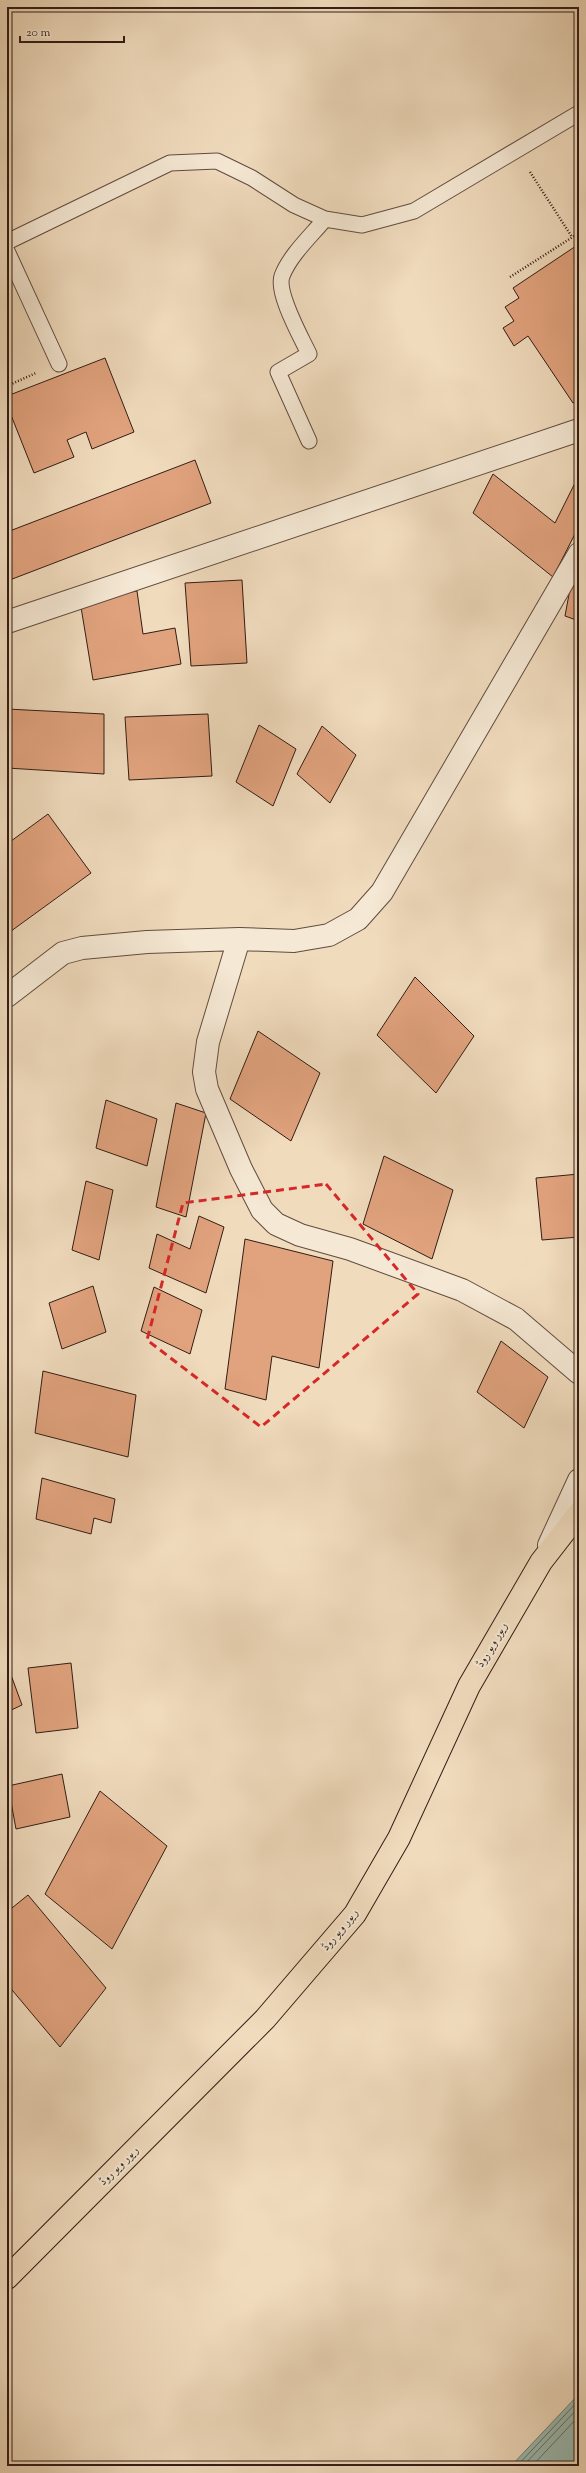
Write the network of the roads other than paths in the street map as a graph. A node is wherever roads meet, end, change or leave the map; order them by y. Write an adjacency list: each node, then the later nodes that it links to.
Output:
1 (579, 113): 2 (lane)
2 (325, 219): 3 (lane); 7 (lane)
3 (7, 242)
4 (7, 251): 5 (lane)
5 (59, 364)
6 (579, 430): 9 (street)
7 (309, 441)
8 (579, 554): 10 (street)
9 (7, 622)
10 (239, 939): 11 (street); 12 (street)
11 (7, 996)
12 (579, 1372)
13 (579, 1480): 15 (street)
14 (579, 1513): 15 (highway, ریور ویو روڈ)
15 (541, 1562): 16 (highway, ریور ویو روڈ)
16 (7, 2278)

